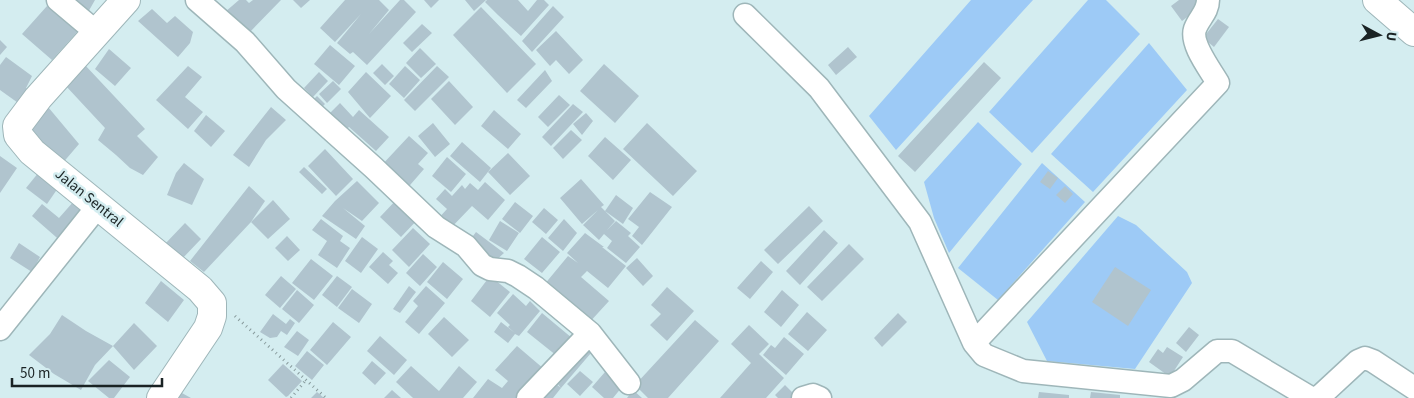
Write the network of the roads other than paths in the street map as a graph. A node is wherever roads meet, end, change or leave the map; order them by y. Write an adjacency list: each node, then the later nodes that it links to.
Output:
1 (58, 0): 8 (street)
2 (126, 0): 8 (street, Jalan Sentral)
3 (197, 0): 12 (street)
4 (1208, 0): 13 (street)
5 (1377, 0): 7 (street)
6 (745, 15): 13 (street)
7 (1410, 20)
8 (96, 32): 9 (street, Jalan Sentral)
9 (8, 126): 10 (street, Jalan Sentral)
10 (98, 206): 11 (street); 16 (street, Jalan Sentral)
11 (0, 329)
12 (590, 333): 14 (street); 17 (street)
13 (974, 343): 20 (street)
14 (629, 383)
15 (1414, 388): 20 (street)
16 (161, 398)
17 (528, 398)
18 (803, 398): 19 (street)
19 (820, 398)
20 (1316, 398)

